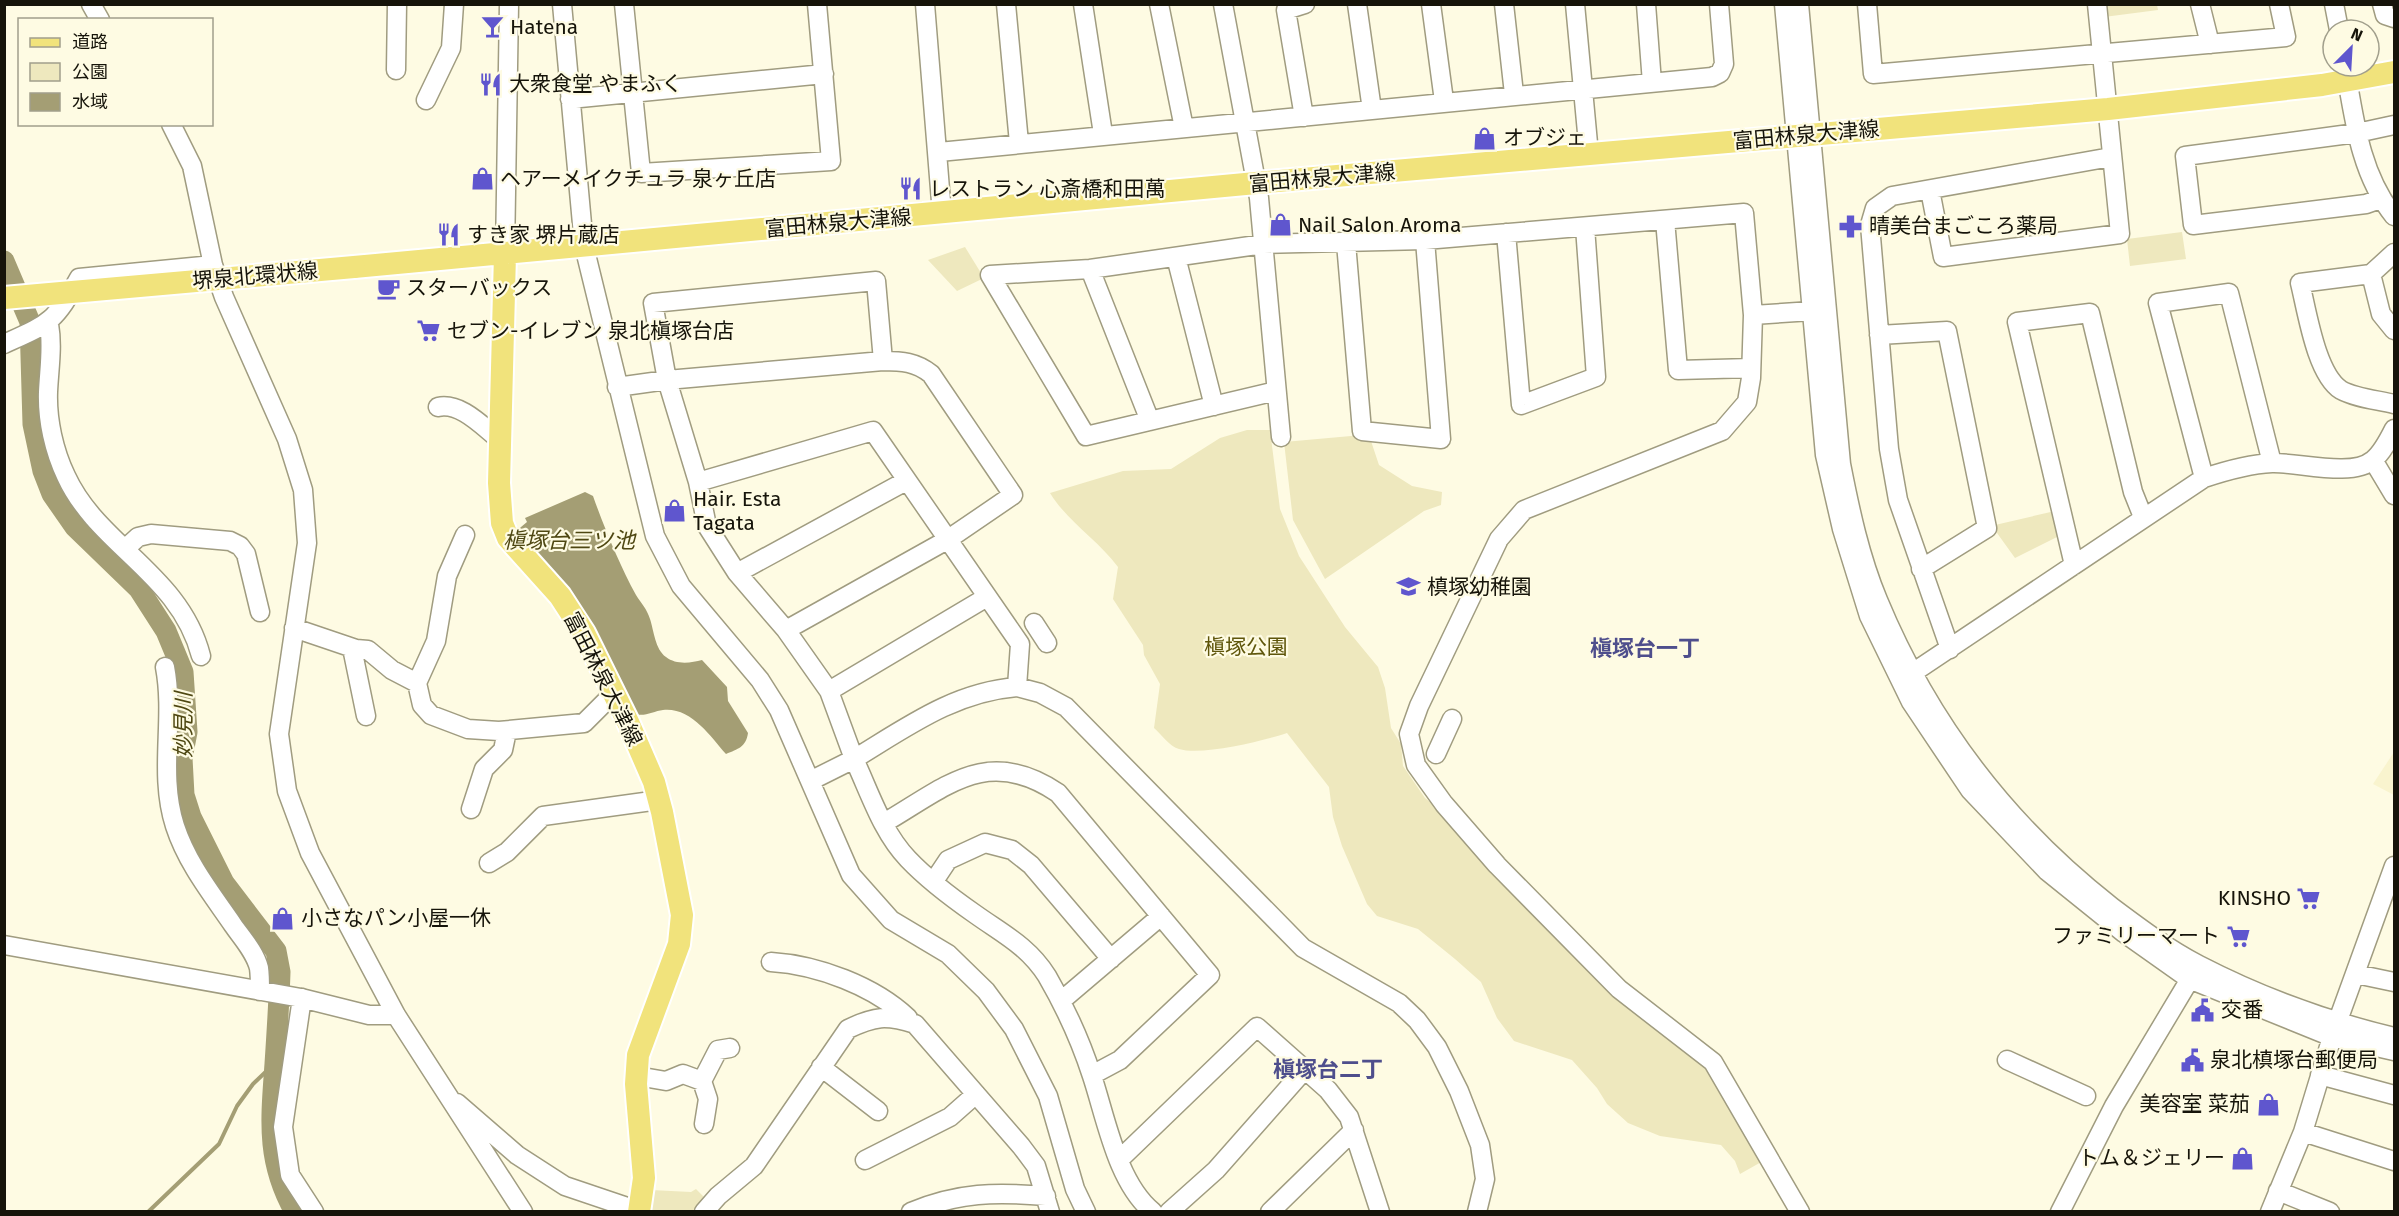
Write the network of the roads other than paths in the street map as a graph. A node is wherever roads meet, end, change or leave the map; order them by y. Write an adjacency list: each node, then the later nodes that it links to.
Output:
1 (90, 4): 27 (street)
2 (398, 4): 31 (street)
3 (454, 4): 40 (street)
4 (509, 4): 69 (street)
5 (562, 4): 39 (street)
6 (624, 4): 37 (street)
7 (817, 4): 32 (street)
8 (925, 4): 53 (street)
9 (1006, 4): 52 (street)
10 (1083, 4): 50 (street)
11 (1159, 4): 48 (street)
12 (1223, 4): 45 (street)
13 (1305, 4): 44 (street)
14 (1357, 4): 43 (street)
15 (1431, 4): 41 (street)
16 (1504, 4): 38 (street)
17 (1575, 4): 36 (street)
18 (1646, 4): 35 (street)
19 (1719, 4): 35 (street)
20 (1785, 4): 51 (street)
21 (1799, 4): 51 (street)
22 (1867, 4): 30 (street)
23 (2097, 4): 30 (street)
24 (2200, 4): 29 (street)
25 (2280, 4): 29 (street)
26 (2382, 4): 28 (street)
27 (99, 18)
28 (2394, 18)
29 (2210, 44): 30 (street)
30 (2102, 54): 42 (street)
31 (396, 70)
32 (824, 74): 37 (street); 37 (street)
33 (2321, 77): 42 (main road, 富田林泉大津線)
34 (2348, 78): 49 (street)
35 (1652, 83): 36 (street)
36 (1582, 89): 38 (street); 54 (street)
37 (631, 93): 39 (street)
38 (1514, 94): 41 (street)
39 (570, 99): 67 (street)
40 (426, 100)
41 (1444, 101): 43 (street)
42 (2108, 109): 51 (main road, 富田林泉大津線); 55 (street)
43 (1372, 110): 44 (street)
44 (1304, 117): 45 (street)
45 (1247, 123): 48 (street); 56 (street)
46 (2394, 125): 49 (street)
47 (172, 126): 71 (street)
48 (1184, 128): 50 (street)
49 (2357, 133): 58 (street); 58 (street)
50 (1103, 134): 52 (street)
51 (1804, 135): 54 (main road, 富田林泉大津線); 75 (street); 116 (street)
52 (1019, 143): 53 (street)
53 (939, 152): 59 (street)
54 (1590, 154): 56 (main road, 富田林泉大津線)
55 (2111, 157): 57 (street); 57 (street)
56 (1257, 183): 59 (main road, 富田林泉大津線); 66 (street)
57 (1930, 190): 79 (street)
58 (2380, 199): 60 (street)
59 (942, 214): 67 (main road, 富田林泉大津線)
60 (2394, 216)
61 (1665, 220): 62 (street); 76 (street); 82 (street)
62 (1585, 227): 63 (street); 63 (street)
63 (1506, 233): 64 (street)
64 (1425, 240): 65 (street); 65 (street)
65 (1346, 243): 66 (street)
66 (1264, 244): 70 (street); 85 (street)
67 (584, 246): 69 (main road, 富田林泉大津線); 84 (street)
68 (2394, 253): 73 (street)
69 (505, 254): 74 (main road, 堺泉北環状線, bridge); 92 (main road, 富田林泉大津線)
70 (1176, 257): 72 (street); 87 (street)
71 (213, 265): 77 (street); 109 (street)
72 (1090, 268): 89 (street); 89 (street)
73 (2372, 274): 78 (street); 86 (street)
74 (4, 298)
75 (1812, 311): 76 (street); 116 (street)
76 (1753, 315): 82 (street)
77 (49, 324): 80 (street); 102 (street)
78 (2394, 330)
79 (1879, 335): 104 (street); 104 (street)
80 (4, 344)
81 (883, 361): 83 (street); 83 (street); 101 (street)
82 (1751, 368): 181 (street)
83 (667, 380): 84 (street); 97 (street)
84 (617, 387): 126 (street)
85 (1276, 391): 87 (street); 91 (street)
86 (2394, 404)
87 (1214, 406): 89 (street)
88 (438, 407): 92 (street)
89 (1150, 422)
90 (2394, 429): 93 (street)
91 (1281, 437)
92 (501, 440): 120 (main road, 富田林泉大津線)
93 (2373, 460): 94 (street); 98 (street)
94 (2272, 463): 95 (street); 95 (street)
95 (2204, 478): 99 (street)
96 (906, 481): 97 (street); 101 (street); 105 (street)
97 (698, 482): 105 (street)
98 (2394, 495)
99 (2143, 517): 103 (street); 103 (street)
100 (465, 535): 117 (street)
101 (947, 540): 106 (street); 110 (street)
102 (126, 548): 107 (street); 114 (street)
103 (2074, 565): 113 (street)
104 (1921, 569): 113 (street)
105 (737, 573): 110 (street)
106 (987, 597): 118 (street); 119 (street)
107 (260, 612)
108 (1034, 623): 111 (street)
109 (294, 628): 112 (street); 144 (street)
110 (786, 630): 119 (street)
111 (1047, 643)
112 (352, 648): 117 (street); 121 (street)
113 (1950, 649): 116 (street)
114 (201, 656)
115 (165, 667): 141 (street)
116 (1907, 678): 138 (street)
117 (417, 683): 123 (street)
118 (1017, 687): 125 (street); 180 (street)
119 (830, 691): 125 (street)
120 (614, 693): 123 (street); 127 (main road, 富田林泉大津線)
121 (366, 716)
122 (1452, 719): 124 (street)
123 (507, 731): 128 (street)
124 (1436, 754)
125 (854, 759): 126 (street); 129 (street)
126 (810, 781): 176 (street)
127 (659, 800): 130 (street); 155 (main road, 富田林泉大津線)
128 (471, 810)
129 (884, 823): 132 (street); 134 (street)
130 (489, 863)
131 (2394, 866): 133 (street)
132 (934, 881): 136 (street); 143 (street)
133 (2389, 896): 139 (street)
134 (1161, 916): 136 (street); 153 (street)
135 (4, 945): 141 (street)
136 (1111, 959): 143 (street)
137 (771, 962): 145 (street)
138 (2194, 972): 146 (street); 182 (street)
139 (2356, 974): 140 (street); 146 (street)
140 (2394, 982)
141 (261, 991): 142 (street)
142 (301, 998): 144 (street); 172 (street)
143 (1061, 1001): 153 (street)
144 (396, 1015): 160 (street)
145 (915, 1024): 151 (street); 157 (street)
146 (2334, 1030): 147 (street); 149 (street); 154 (street)
147 (2394, 1037)
148 (730, 1048): 156 (street)
149 (2394, 1051)
150 (2007, 1060): 159 (street)
151 (821, 1067): 161 (street); 174 (street)
152 (1306, 1068): 163 (street); 165 (street); 178 (street)
153 (1092, 1075): 165 (street)
154 (2320, 1075): 158 (street); 164 (street)
155 (637, 1076): 156 (street); 171 (main road, 富田林泉大津線)
156 (702, 1081): 162 (street)
157 (976, 1094): 166 (street); 169 (street)
158 (2394, 1095)
159 (2086, 1096)
160 (448, 1098): 171 (street); 173 (street)
161 (878, 1111)
162 (704, 1124)
163 (1354, 1130): 170 (street); 179 (street)
164 (2303, 1132): 167 (street); 168 (street)
165 (1120, 1159): 177 (street)
166 (865, 1160)
167 (2394, 1161)
168 (2278, 1191): 183 (street); 184 (street)
169 (1048, 1204): 175 (street)
170 (1378, 1210)
171 (639, 1211)
172 (314, 1212)
173 (523, 1212)
174 (704, 1212)
175 (911, 1212)
176 (1086, 1212)
177 (1153, 1212)
178 (1169, 1212)
179 (1270, 1212)
180 (1477, 1212)
181 (1800, 1212)
182 (2060, 1212)
183 (2270, 1212)
184 (2330, 1212)

